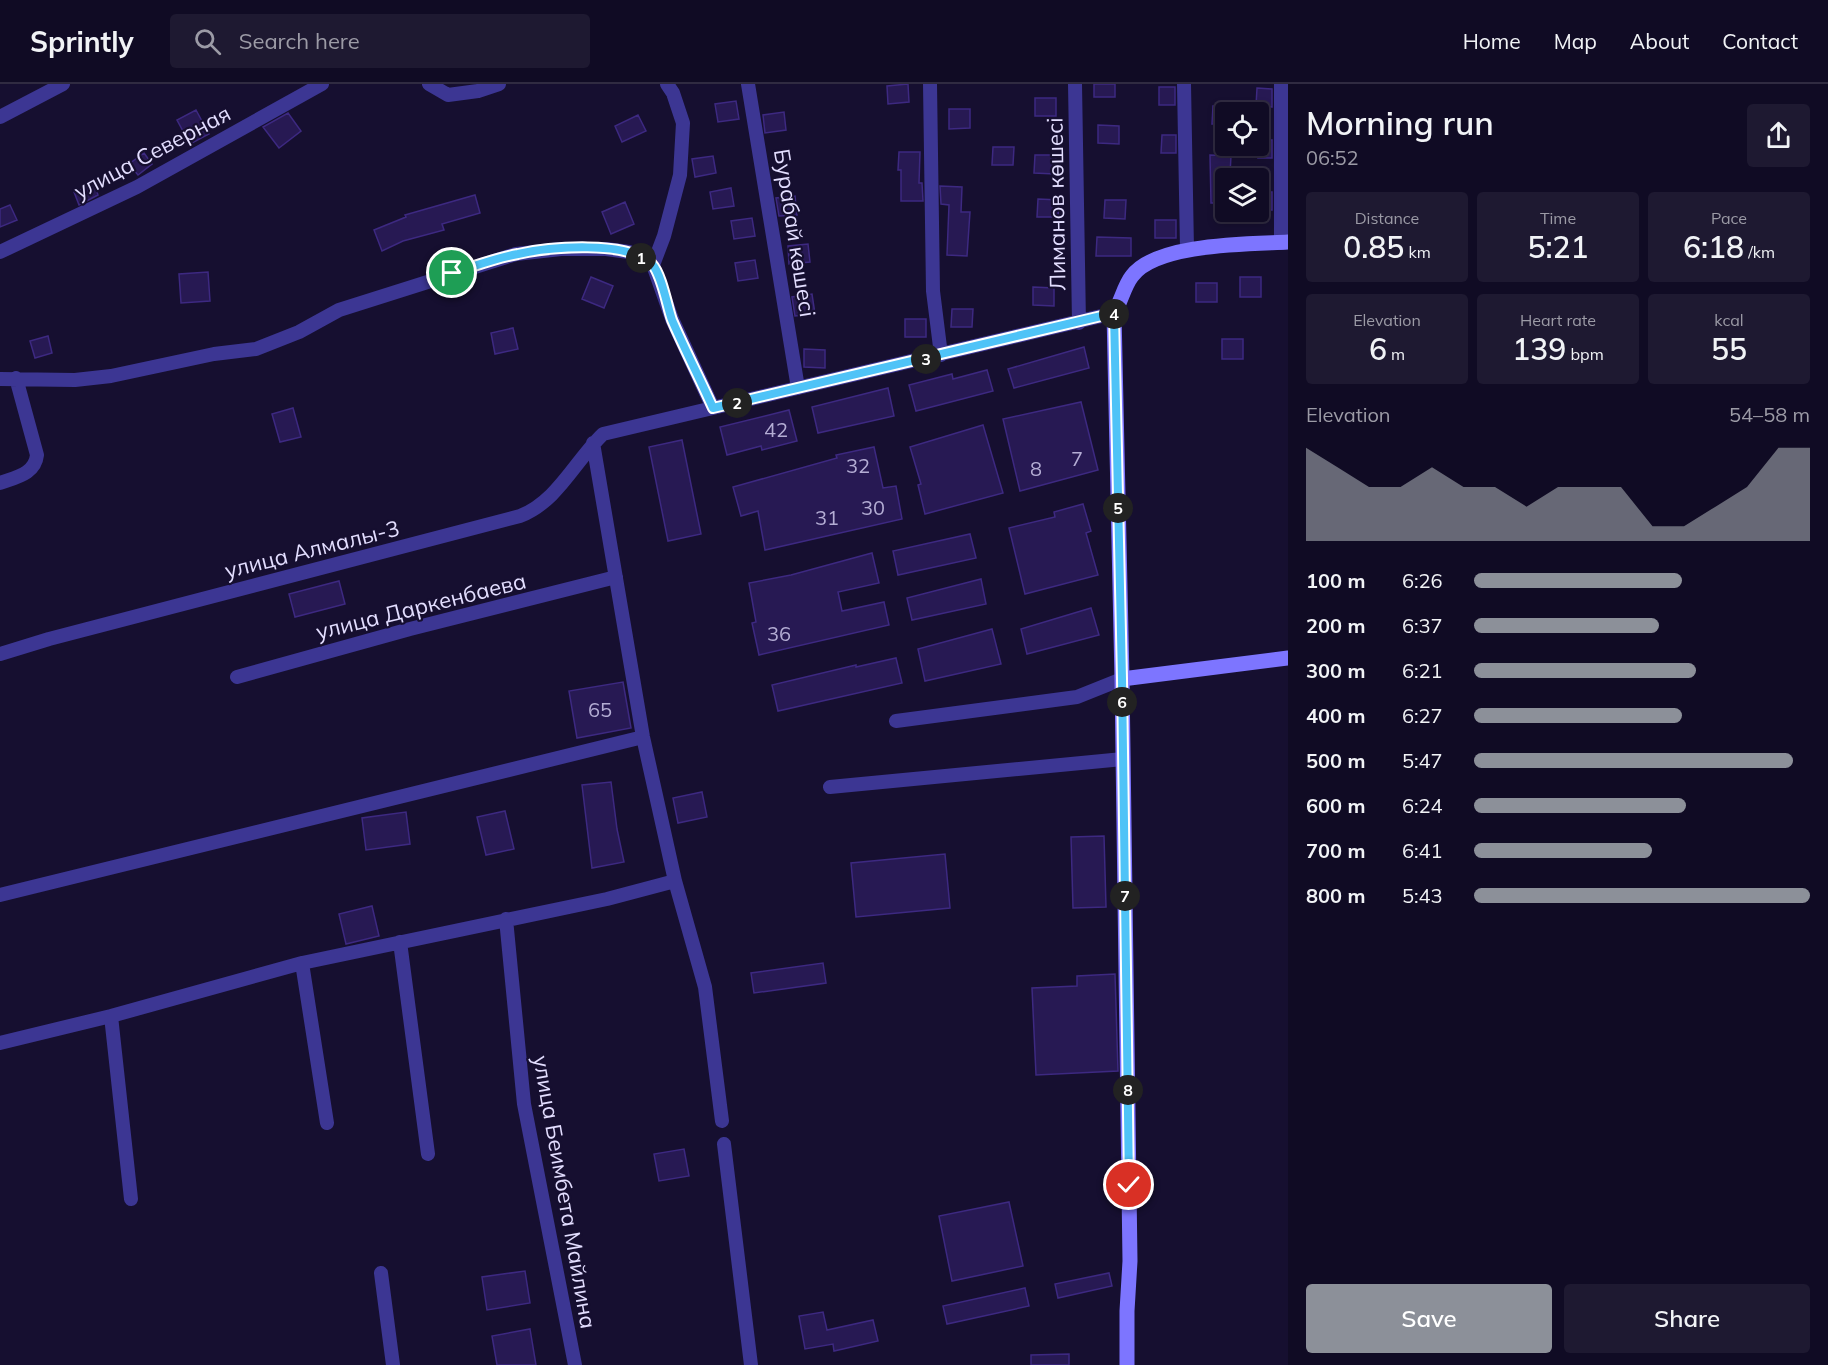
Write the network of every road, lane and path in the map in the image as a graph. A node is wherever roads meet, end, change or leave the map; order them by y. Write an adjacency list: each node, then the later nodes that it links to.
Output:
1 (63, 84): 11 (street)
2 (322, 84): 14 (street, улица Северная)
3 (429, 84): 4 (street)
4 (500, 84)
5 (667, 84): 15 (street)
6 (748, 84): 21 (street, Бурабай көшесі)
7 (930, 84): 18 (street)
8 (1075, 84): 17 (street, Лиманов көшесі)
9 (1184, 84): 13 (street)
10 (1281, 84): 12 (street)
11 (0, 117)
12 (1285, 242): 13 (street)
13 (1187, 249): 16 (street)
14 (0, 252)
15 (653, 265): 19 (street); 22 (street)
16 (1114, 313): 17 (street); 29 (street)
17 (1079, 323): 18 (street)
18 (941, 355): 21 (street)
19 (16, 378): 20 (street); 24 (street)
20 (0, 379)
21 (798, 388): 22 (street)
22 (713, 408): 23 (street)
23 (598, 439): 25 (street); 26 (street, улица Алмалы-3)
24 (0, 483)
25 (616, 577): 28 (street, улица Даркенбаева); 31 (street)
26 (0, 654)
27 (1288, 658): 29 (street)
28 (237, 677)
29 (1122, 679): 30 (street); 32 (street)
30 (896, 720)
31 (643, 736): 34 (street); 35 (street)
32 (1123, 759): 33 (street); 50 (street)
33 (830, 787)
34 (675, 881): 36 (street); 41 (street)
35 (0, 895)
36 (506, 919): 37 (street); 48 (street, улица Беимбета Майлина)
37 (400, 942): 38 (street); 44 (street)
38 (302, 963): 39 (street); 42 (street)
39 (111, 1016): 40 (street); 45 (street)
40 (0, 1043)
41 (722, 1121)
42 (327, 1123)
43 (724, 1144): 49 (street)
44 (428, 1154)
45 (131, 1199)
46 (381, 1273): 47 (street)
47 (393, 1365)
48 (575, 1365)
49 (751, 1365)
50 (1127, 1365)

